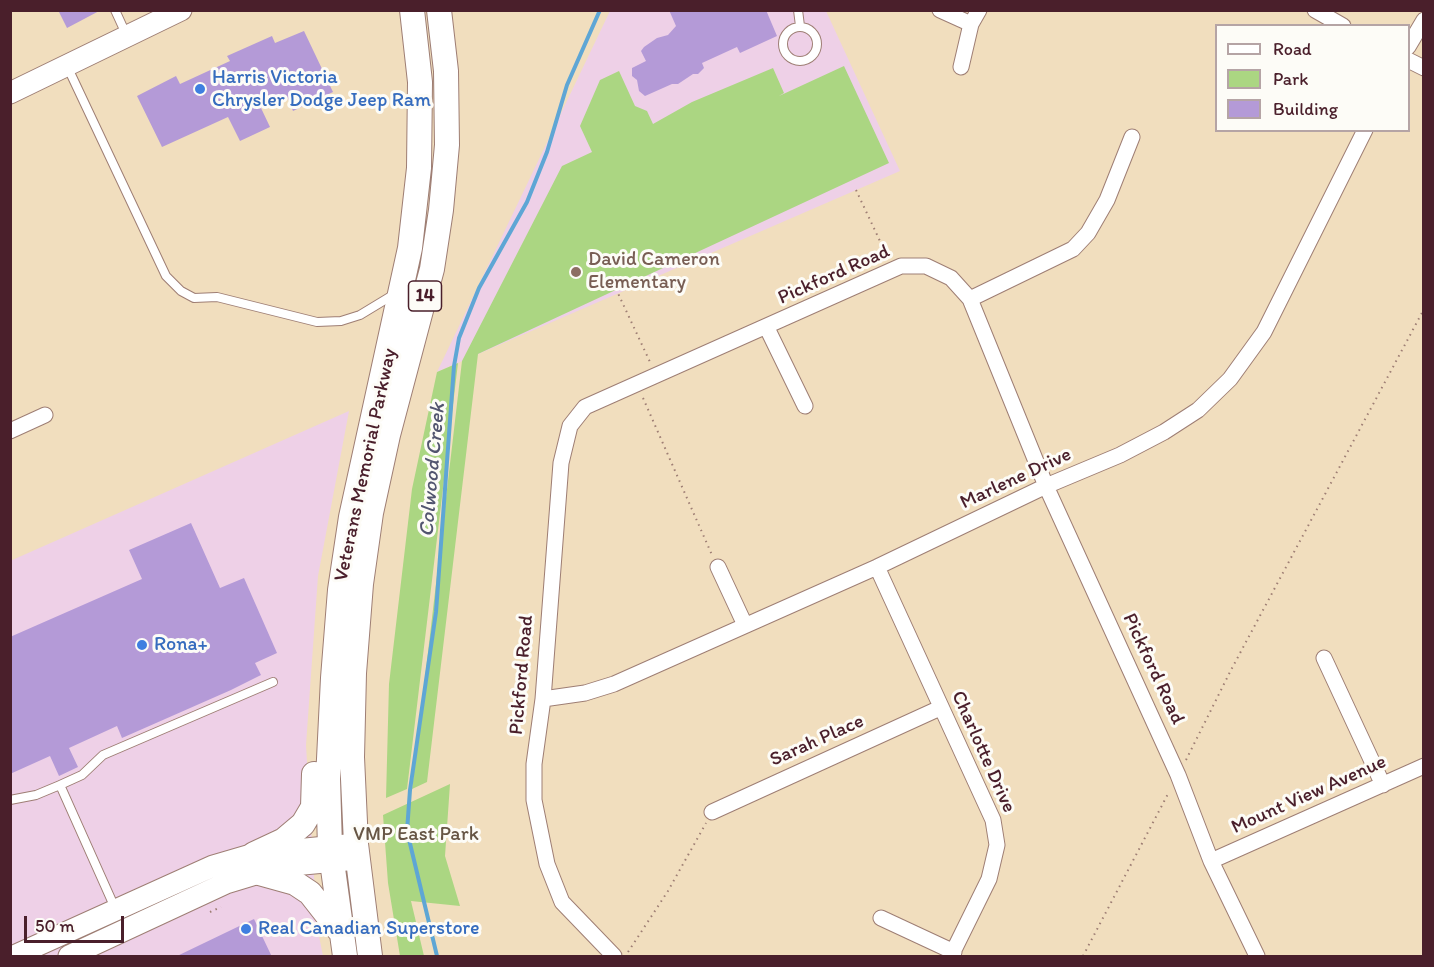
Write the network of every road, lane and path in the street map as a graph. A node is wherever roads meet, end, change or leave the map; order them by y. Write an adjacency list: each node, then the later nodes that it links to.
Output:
1 (115, 10): 12 (lane)
2 (181, 10): 12 (main road)
3 (412, 10): 24 (main road, Veterans Memorial Parkway / 14)
4 (798, 10): 11 (lane)
5 (940, 10): 8 (street)
6 (1315, 10): 10 (street)
7 (440, 11): 35 (main road, Veterans Memorial Parkway / 14)
8 (975, 17): 16 (street)
9 (1424, 20): 13 (street)
10 (1340, 24)
11 (800, 26): 11 (lane)
12 (127, 36): 15 (main road)
13 (1410, 44)
14 (1410, 61): 17 (street)
15 (66, 66): 18 (main road); 24 (lane)
16 (961, 67)
17 (1424, 68)
18 (10, 93)
19 (1364, 132): 34 (street, Marlene Drive)
20 (1132, 137): 25 (street)
21 (856, 190): 22 (path)
22 (893, 270): 25 (street, Pickford Road); 27 (street, Pickford Road)
23 (616, 289): 28 (path)
24 (402, 290): 31 (main road, Veterans Memorial Parkway / 14)
25 (970, 299): 34 (street, Pickford Road)
26 (1424, 309): 44 (path)
27 (767, 328): 28 (street, Pickford Road); 30 (street)
28 (657, 376): 29 (street, Pickford Road)
29 (638, 384): 36 (path); 41 (street, Pickford Road)
30 (805, 406)
31 (374, 412): 35 (main road, Veterans Memorial Parkway / 14); 53 (main road)
32 (45, 415): 33 (street)
33 (10, 431)
34 (1046, 486): 37 (street, Marlene Drive); 52 (street, Pickford Road)
35 (357, 541): 50 (main road, Veterans Memorial Parkway / 14); 51 (main road, Veterans Memorial Parkway / 14)
36 (718, 567): 38 (street)
37 (877, 567): 38 (street, Marlene Drive); 42 (street, Charlotte Drive)
38 (745, 625): 41 (street, Marlene Drive)
39 (1324, 658): 46 (street)
40 (273, 682): 45 (lane)
41 (543, 699): 64 (street, Pickford Road)
42 (940, 708): 49 (street, Sarah Place); 59 (street, Charlotte Drive)
43 (1424, 766): 46 (street, Mount View Avenue)
44 (1182, 767)
45 (60, 784): 48 (lane); 55 (lane)
46 (1383, 786): 52 (street, Mount View Avenue)
47 (1171, 788): 66 (path)
48 (10, 800)
49 (712, 812): 65 (path)
50 (357, 852): 51 (main road); 63 (main road, Veterans Memorial Parkway / 14)
51 (331, 854): 53 (main road); 58 (main road, Veterans Memorial Parkway / 14)
52 (1211, 861): 67 (street, Pickford Road)
53 (256, 863): 55 (main road); 58 (main road); 61 (main road)
54 (221, 907): 56 (path)
55 (116, 910): 60 (main road)
56 (210, 912)
57 (880, 918): 59 (street)
58 (340, 932): 62 (main road, Veterans Memorial Parkway / 14)
59 (953, 954)
60 (14, 957)
61 (69, 957)
62 (345, 957)
63 (370, 957)
64 (614, 957)
65 (624, 957)
66 (1083, 957)
67 (1257, 957)

